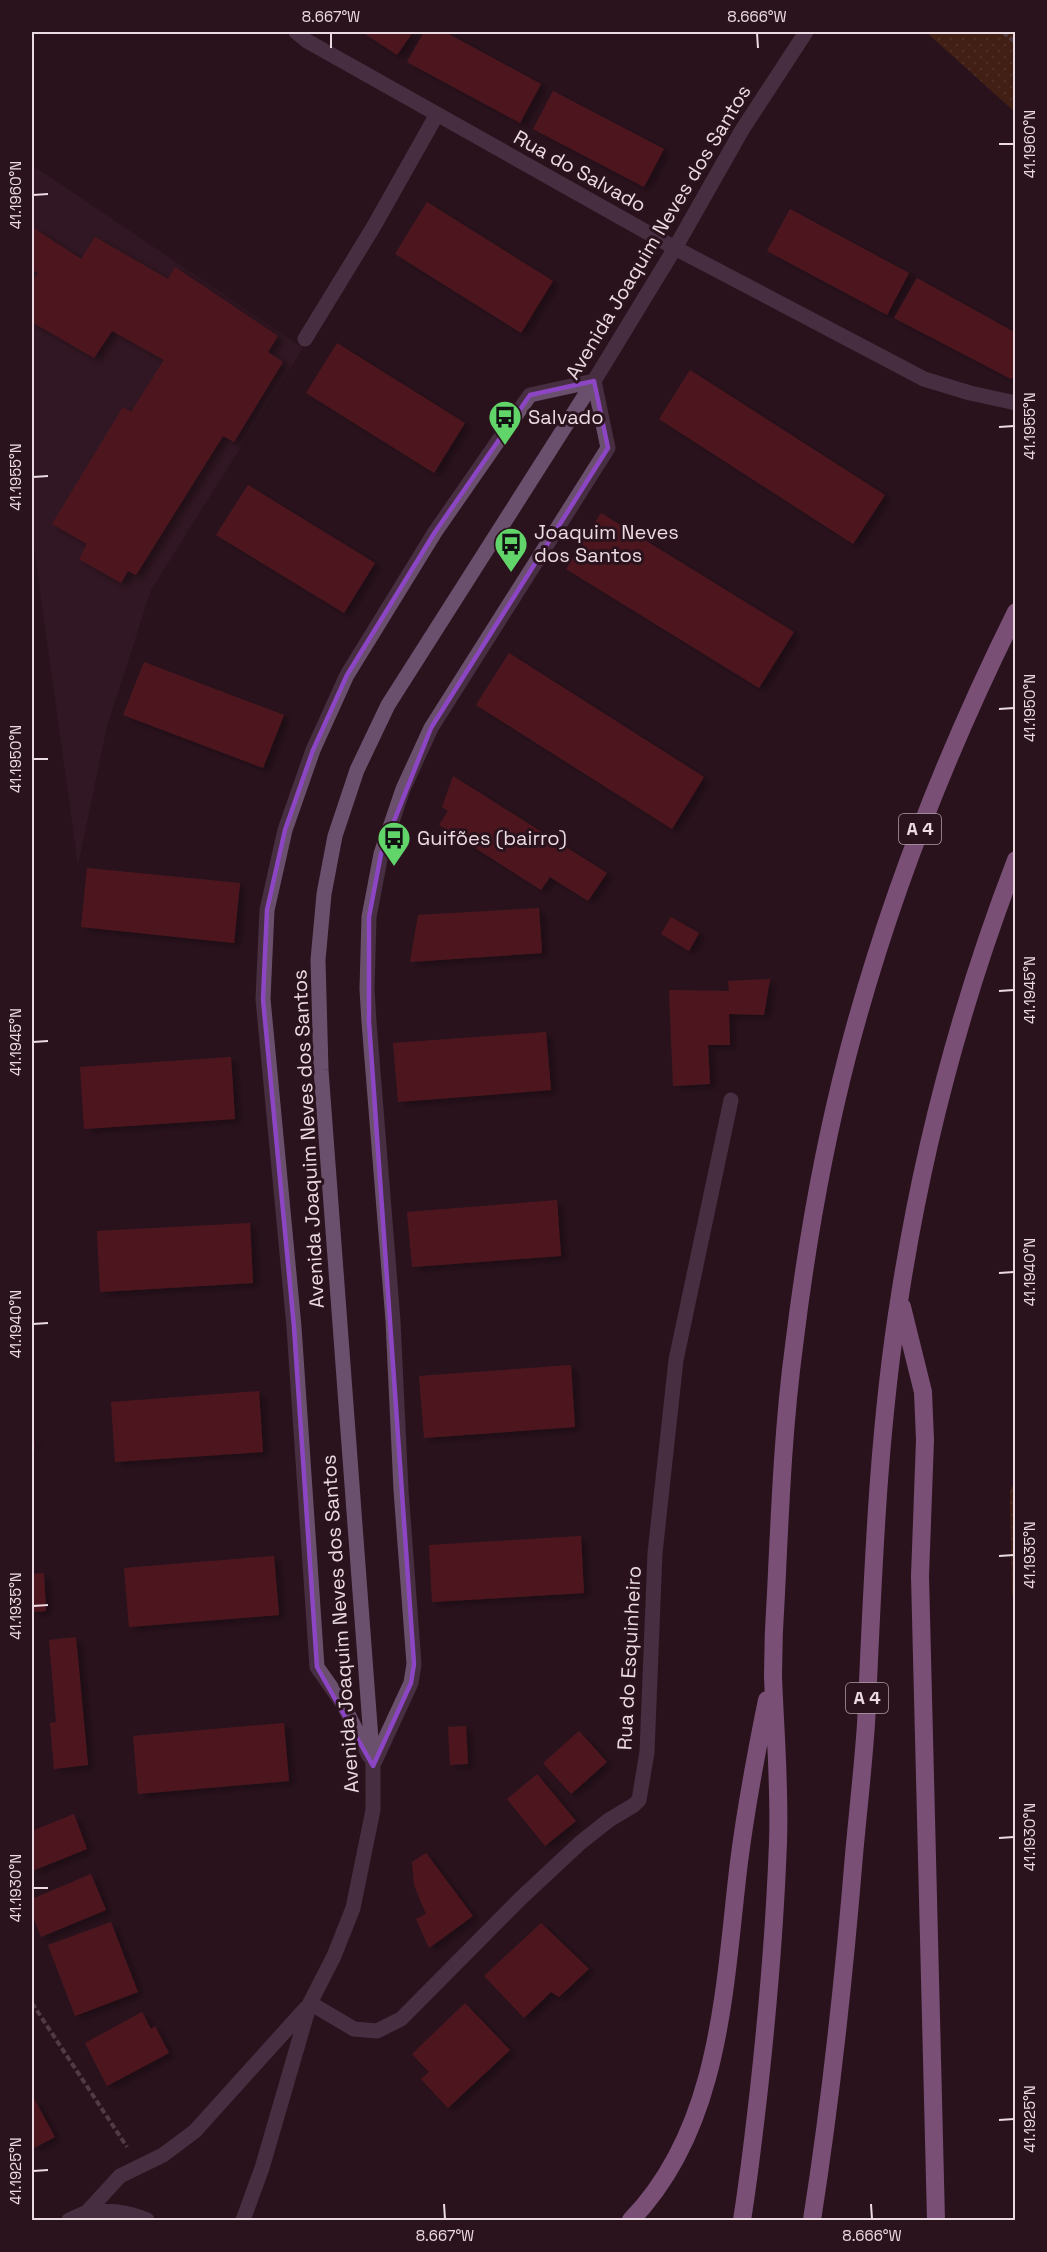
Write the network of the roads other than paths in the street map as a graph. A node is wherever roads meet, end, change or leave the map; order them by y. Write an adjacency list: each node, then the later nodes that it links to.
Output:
1 (296, 32): 3 (street, Rua do Salvado)
2 (806, 32): 4 (street, Avenida Joaquim Neves dos Santos)
3 (436, 116): 4 (street, Rua do Salvado); 5 (street)
4 (675, 248): 6 (street, Avenida Joaquim Neves dos Santos); 7 (street, Rua do Salvado)
5 (305, 339)
6 (594, 381): 13 (street, Avenida Joaquim Neves dos Santos); 13 (street); 13 (street)
7 (1016, 403)
8 (1016, 612): 12 (highway, A 4)
9 (1016, 860): 11 (highway, A 4)
10 (731, 1100): 14 (street, Rua do Esquinheiro)
11 (899, 1297): 21 (highway, A 4); 22 (highway)
12 (773, 1672): 19 (highway); 20 (highway, A 4)
13 (373, 1766): 14 (street, Avenida Joaquim Neves dos Santos)
14 (310, 2003): 15 (street, Avenida Joaquim Neves dos Santos); 18 (street, Avenida Joaquim Neves dos Santos)
15 (87, 2212): 16 (street, Avenida Joaquim Neves dos Santos); 17 (street, Avenida Joaquim Neves dos Santos)
16 (69, 2220)
17 (147, 2220)
18 (243, 2220)
19 (631, 2220)
20 (742, 2220)
21 (812, 2220)
22 (936, 2220)

